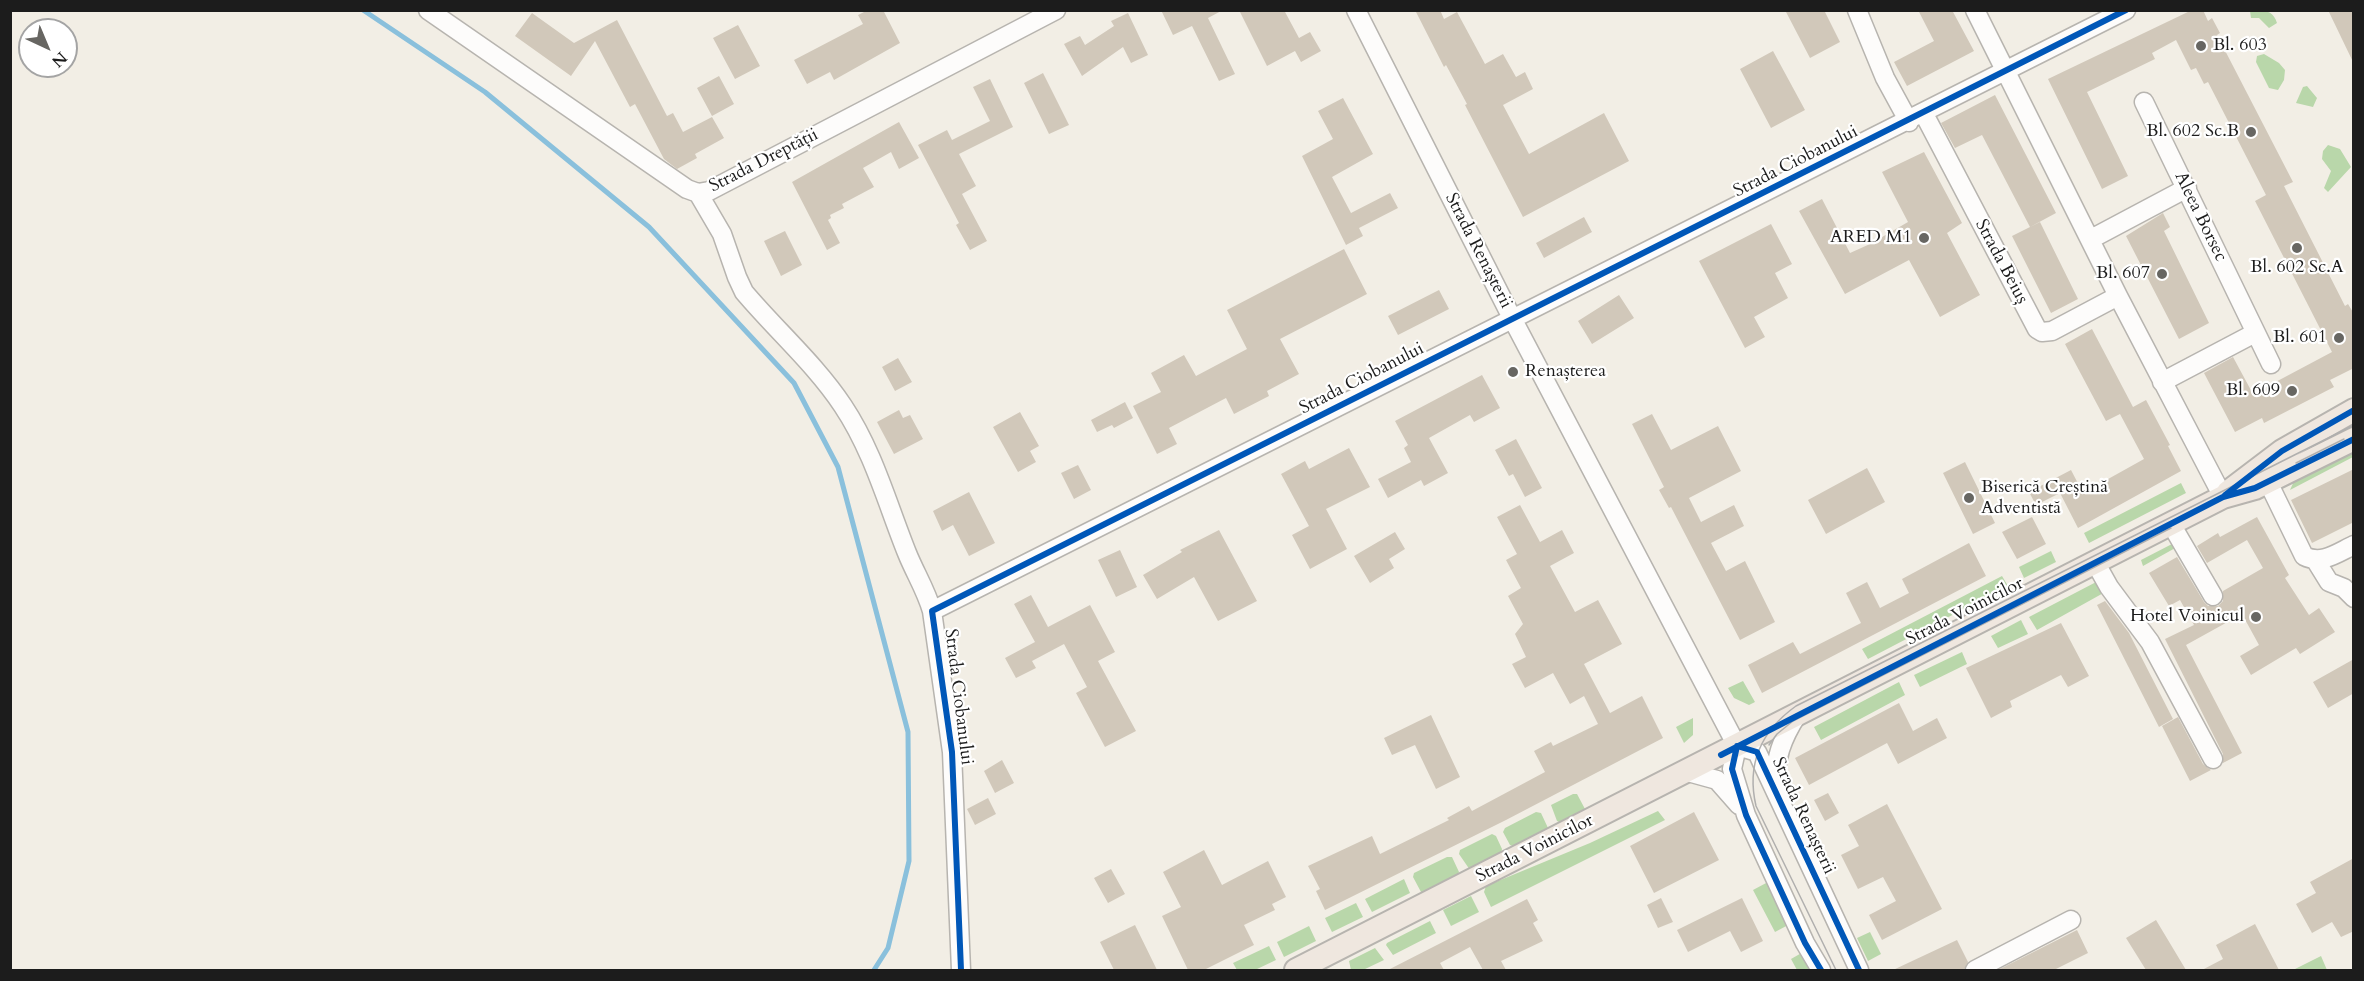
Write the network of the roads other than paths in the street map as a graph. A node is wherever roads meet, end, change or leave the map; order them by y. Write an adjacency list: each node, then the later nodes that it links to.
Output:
1 (428, 10): 11 (street, Strada Dreptății)
2 (1056, 10): 11 (street, Strada Dreptății)
3 (1356, 10): 14 (street, Strada Renașterii)
4 (1857, 10): 9 (street, Strada Beiuș)
5 (1975, 10): 7 (street)
6 (2126, 10): 7 (street, Strada Ciobanului)
7 (2007, 72): 9 (street, Strada Ciobanului); 12 (street)
8 (2144, 102): 10 (street, Aleea Borsec)
9 (1916, 118): 13 (street, Strada Beiuș); 14 (street, Strada Ciobanului)
10 (2187, 188): 12 (street); 15 (street, Aleea Borsec)
11 (698, 193): 28 (street)
12 (2091, 239): 13 (street)
13 (2118, 296): 17 (street)
14 (1513, 320): 28 (street, Strada Ciobanului); 30 (street, Strada Renașterii)
15 (2255, 333): 16 (street, Aleea Borsec); 17 (street)
16 (2271, 364)
17 (2162, 382): 21 (street)
18 (2354, 410): 21 (main road, Strada Voinicilor)
19 (2354, 439): 20 (main road, Strada Voinicilor)
20 (2268, 482): 21 (main road, Strada Voinicilor); 24 (street)
21 (2223, 497): 22 (main road, Strada Voinicilor)
22 (2171, 524): 25 (main road, Strada Voinicilor); 26 (street)
23 (2354, 545): 24 (street)
24 (2316, 561): 27 (street)
25 (2095, 562): 29 (main road, Strada Voinicilor); 31 (street)
26 (2213, 596)
27 (2354, 598)
28 (932, 611): 36 (street, Strada Ciobanului)
29 (1797, 715): 30 (main road, Strada Voinicilor); 33 (street)
30 (1737, 746): 32 (main road, Strada Voinicilor); 33 (street, Strada Renașterii); 34 (street)
31 (2213, 759)
32 (1688, 772): 34 (street); 37 (main road, Strada Voinicilor)
33 (1780, 803): 39 (street, Strada Renașterii)
34 (1746, 815): 38 (street)
35 (2071, 920): 40 (street)
36 (961, 970)
37 (1296, 970)
38 (1821, 970)
39 (1858, 970)
40 (1975, 970)

